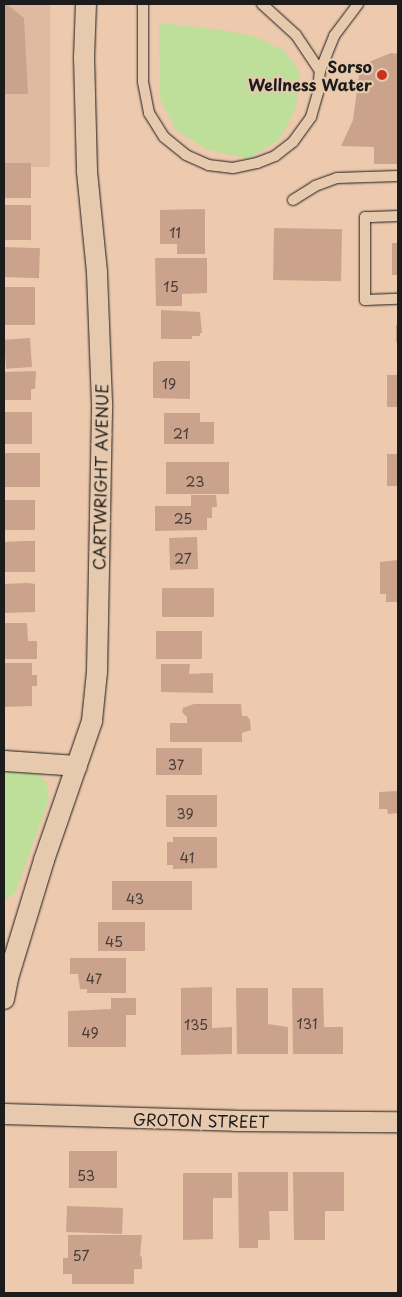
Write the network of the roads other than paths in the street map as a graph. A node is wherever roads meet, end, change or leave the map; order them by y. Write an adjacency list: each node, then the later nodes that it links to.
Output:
1 (86, 4): 11 (street, CARTWRIGHT AVENUE)
2 (143, 4): 5 (lane)
3 (262, 4): 5 (lane)
4 (358, 4): 5 (lane)
5 (320, 71)
6 (398, 176): 7 (lane)
7 (294, 200)
8 (398, 216): 9 (lane)
9 (398, 299)
10 (4, 761): 11 (street)
11 (77, 766): 12 (street, CARTWRIGHT AVENUE)
12 (12, 935): 13 (street, CARTWRIGHT AVENUE)
13 (4, 999)
14 (4, 1114): 15 (street, GROTON STREET)
15 (398, 1122)

